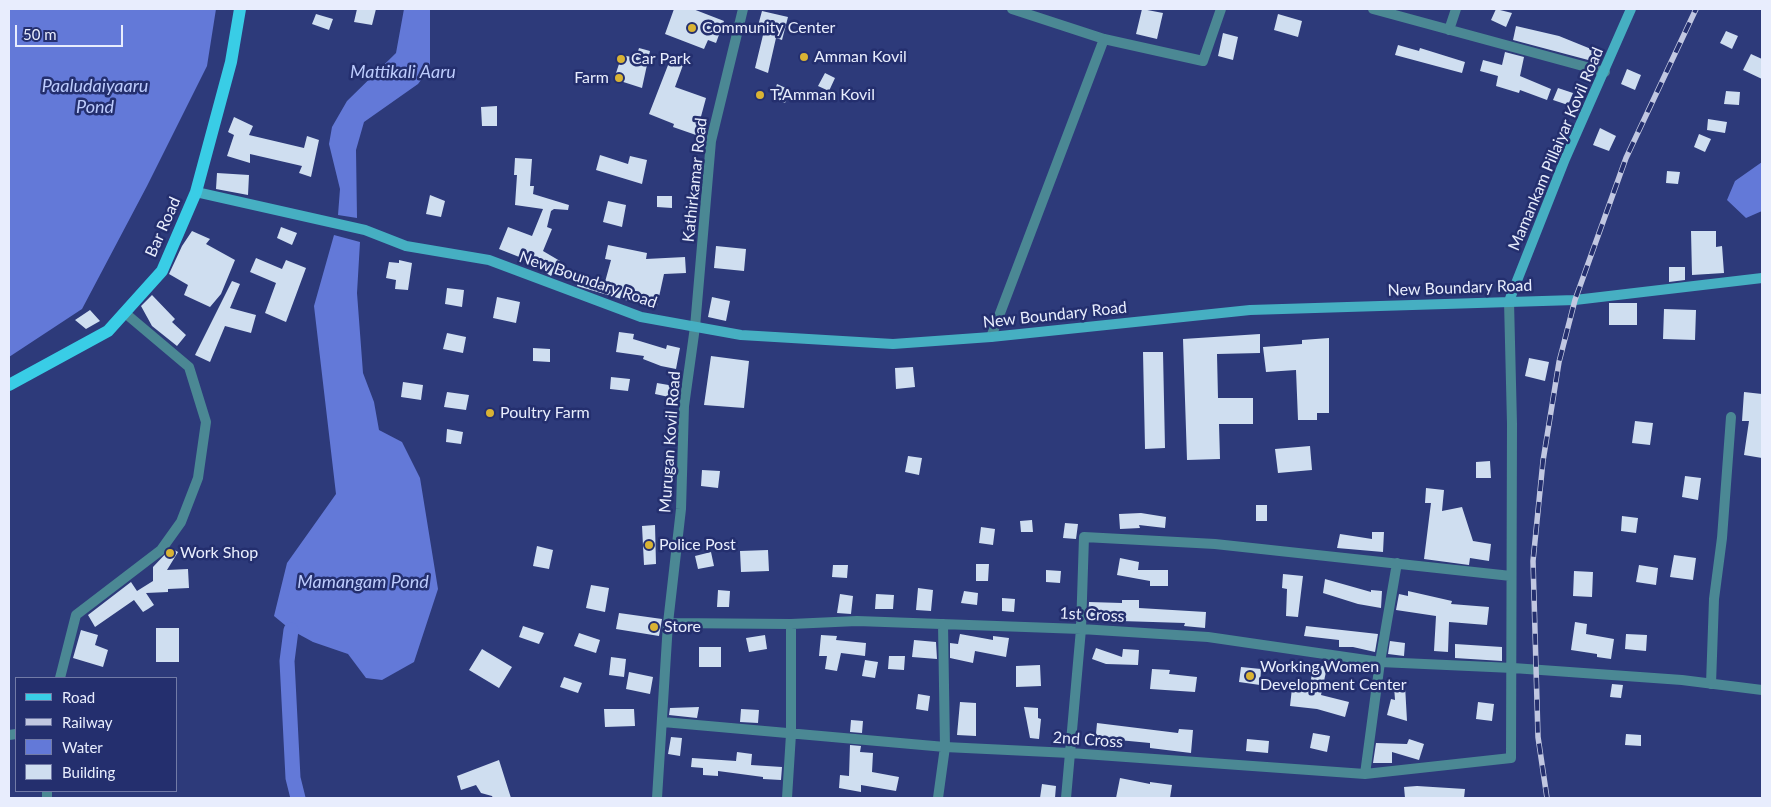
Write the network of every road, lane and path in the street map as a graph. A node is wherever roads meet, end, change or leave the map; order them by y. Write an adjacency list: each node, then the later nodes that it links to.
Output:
1 (240, 9): 11 (main road, Bar Road)
2 (743, 9): 15 (street, Kathirkamar Road)
3 (1012, 9): 9 (street)
4 (1221, 9): 9 (street)
5 (1373, 9): 8 (street)
6 (1456, 9): 8 (street)
7 (1631, 9): 10 (street, Mamankam Pillaiyar Kovil Road)
8 (1448, 30): 10 (street)
9 (1104, 39): 16 (street)
10 (1605, 72): 13 (street, Mamankam Pillaiyar Kovil Road)
11 (196, 192): 14 (main road, Bar Road); 15 (street, New Boundary Road)
12 (1762, 278): 13 (street, New Boundary Road)
13 (1509, 301): 16 (street, New Boundary Road); 20 (street)
14 (125, 313): 17 (main road, Bar Road); 27 (street)
15 (695, 328): 16 (street, New Boundary Road); 21 (street, Murugan Kovil Road)
16 (991, 337)
17 (9, 385)
18 (1731, 417): 28 (street)
19 (1397, 563): 20 (street); 24 (street); 25 (street)
20 (1511, 576): 26 (street)
21 (668, 623): 22 (street, 1st Cross); 30 (street, Murugan Kovil Road)
22 (791, 624): 23 (street, 1st Cross); 31 (street)
23 (944, 624): 24 (street, 1st Cross); 32 (street)
24 (1081, 629): 25 (street, 1st Cross); 33 (street)
25 (1380, 662): 26 (street, 1st Cross); 34 (street)
26 (1513, 668): 28 (street, 1st Cross); 34 (street, 2nd Cross)
27 (60, 677)
28 (1711, 684): 29 (street, 1st Cross)
29 (1762, 690)
30 (663, 722): 31 (street, 2nd Cross); 35 (street, Murugan Kovil Road)
31 (791, 734): 32 (street, 2nd Cross); 36 (street)
32 (945, 747): 33 (street, 2nd Cross); 37 (street)
33 (1070, 753): 34 (street, 2nd Cross); 38 (street)
34 (1365, 774)
35 (657, 798)
36 (787, 798)
37 (938, 798)
38 (1066, 798)

